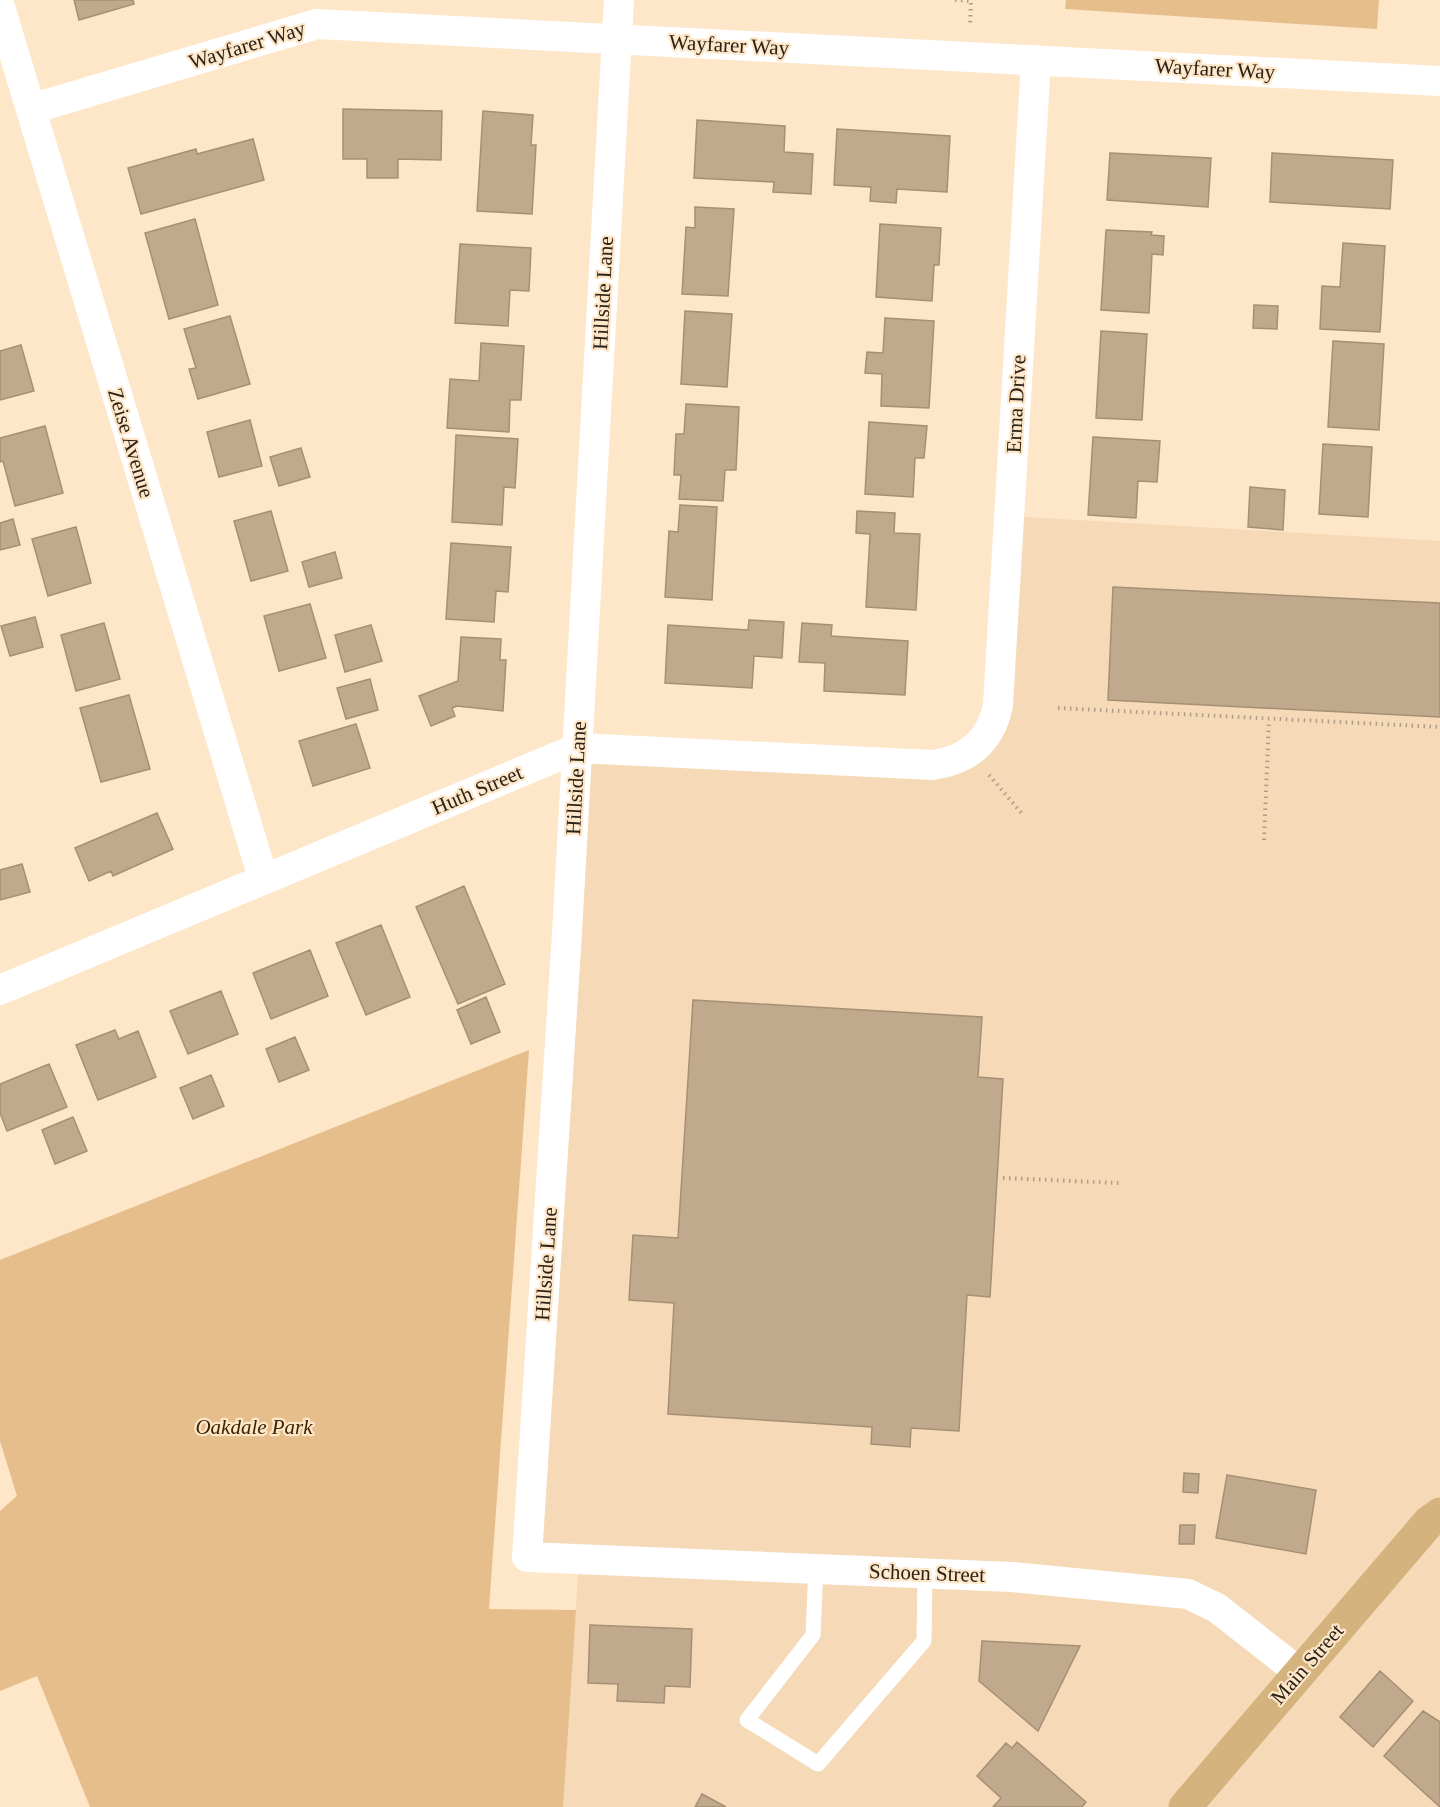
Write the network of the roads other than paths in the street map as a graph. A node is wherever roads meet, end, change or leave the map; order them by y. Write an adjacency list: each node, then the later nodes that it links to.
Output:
1 (619, 0): 3 (street, Hillside Lane)
2 (0, 7): 6 (street, Zeise Avenue)
3 (617, 39): 4 (street, Wayfarer Way); 6 (street, Wayfarer Way); 7 (street, Hillside Lane)
4 (1036, 60): 5 (street, Wayfarer Way); 8 (street, Erma Drive)
5 (1440, 81)
6 (31, 109): 9 (street, Zeise Avenue)
7 (578, 748): 8 (street, Huth Street); 9 (street, Huth Street); 12 (street, Hillside Lane)
8 (975, 748)
9 (263, 878): 10 (street, Huth Street)
10 (0, 990)
11 (1437, 1516): 15 (main road, Main Street)
12 (527, 1557): 13 (street, Schoen Street)
13 (816, 1568): 14 (street, Schoen Street); 14 (lane)
14 (925, 1573): 15 (street, Schoen Street)
15 (1300, 1673): 16 (main road, Main Street)
16 (1185, 1807)

